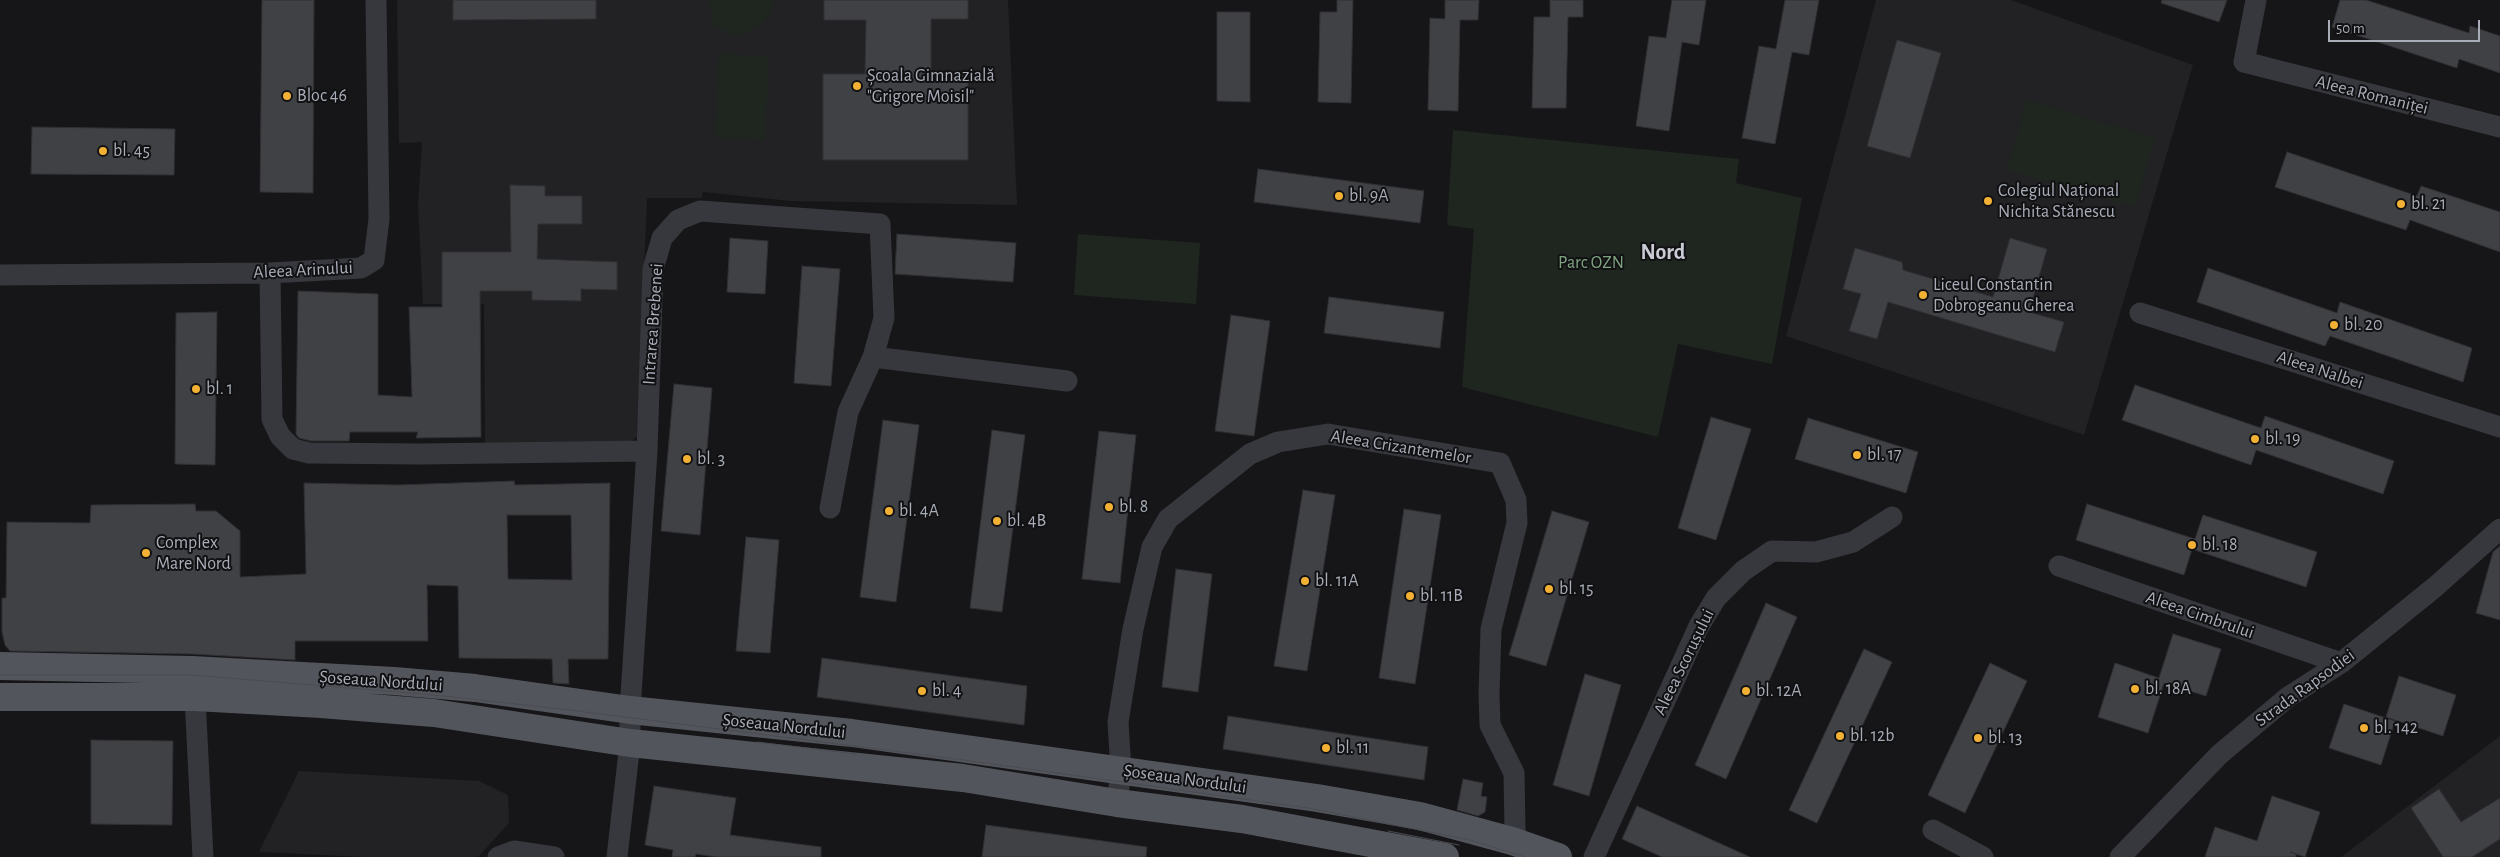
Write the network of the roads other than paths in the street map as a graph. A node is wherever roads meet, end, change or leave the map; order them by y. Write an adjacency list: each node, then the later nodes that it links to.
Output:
1 (376, 0): 4 (street, Aleea Arinului)
2 (2256, 0): 3 (street, Aleea Romaniței)
3 (2500, 127)
4 (270, 273): 5 (street, Aleea Arinului); 10 (street)
5 (0, 275)
6 (2140, 313): 9 (street, Aleea Nalbei)
7 (873, 357): 8 (street); 10 (street, Intrarea Brebenei); 11 (street)
8 (1067, 381)
9 (2500, 427)
10 (647, 450): 19 (street, Intrarea Brebenei)
11 (830, 508)
12 (1892, 517): 31 (street, Aleea Scorușului)
13 (2500, 530): 15 (street, Strada Rapsodiei)
14 (2059, 566): 15 (street, Aleea Cimbrului)
15 (2341, 663): 33 (street, Strada Rapsodiei)
16 (0, 666): 19 (main road, Șoseaua Nordului)
17 (0, 697): 18 (main road, Șoseaua Nordului)
18 (194, 697): 20 (main road, Șoseaua Nordului); 25 (street)
19 (630, 710): 20 (street, Intrarea Brebenei); 21 (main road, Șoseaua Nordului)
20 (630, 743): 22 (main road, Șoseaua Nordului); 28 (street, Intrarea Brebenei)
21 (1121, 770): 22 (street, Aleea Crizantemelor); 24 (main road, Șoseaua Nordului); 24 (street, Aleea Crizantemelor)
22 (1117, 802): 29 (main road, Șoseaua Nordului)
23 (1933, 830): 32 (street)
24 (1512, 841): 30 (main road, Șoseaua Nordului)
25 (203, 857)
26 (498, 857): 27 (street)
27 (554, 857)
28 (617, 857)
29 (1445, 857)
30 (1558, 857)
31 (1594, 857)
32 (1983, 857)
33 (2120, 857)

